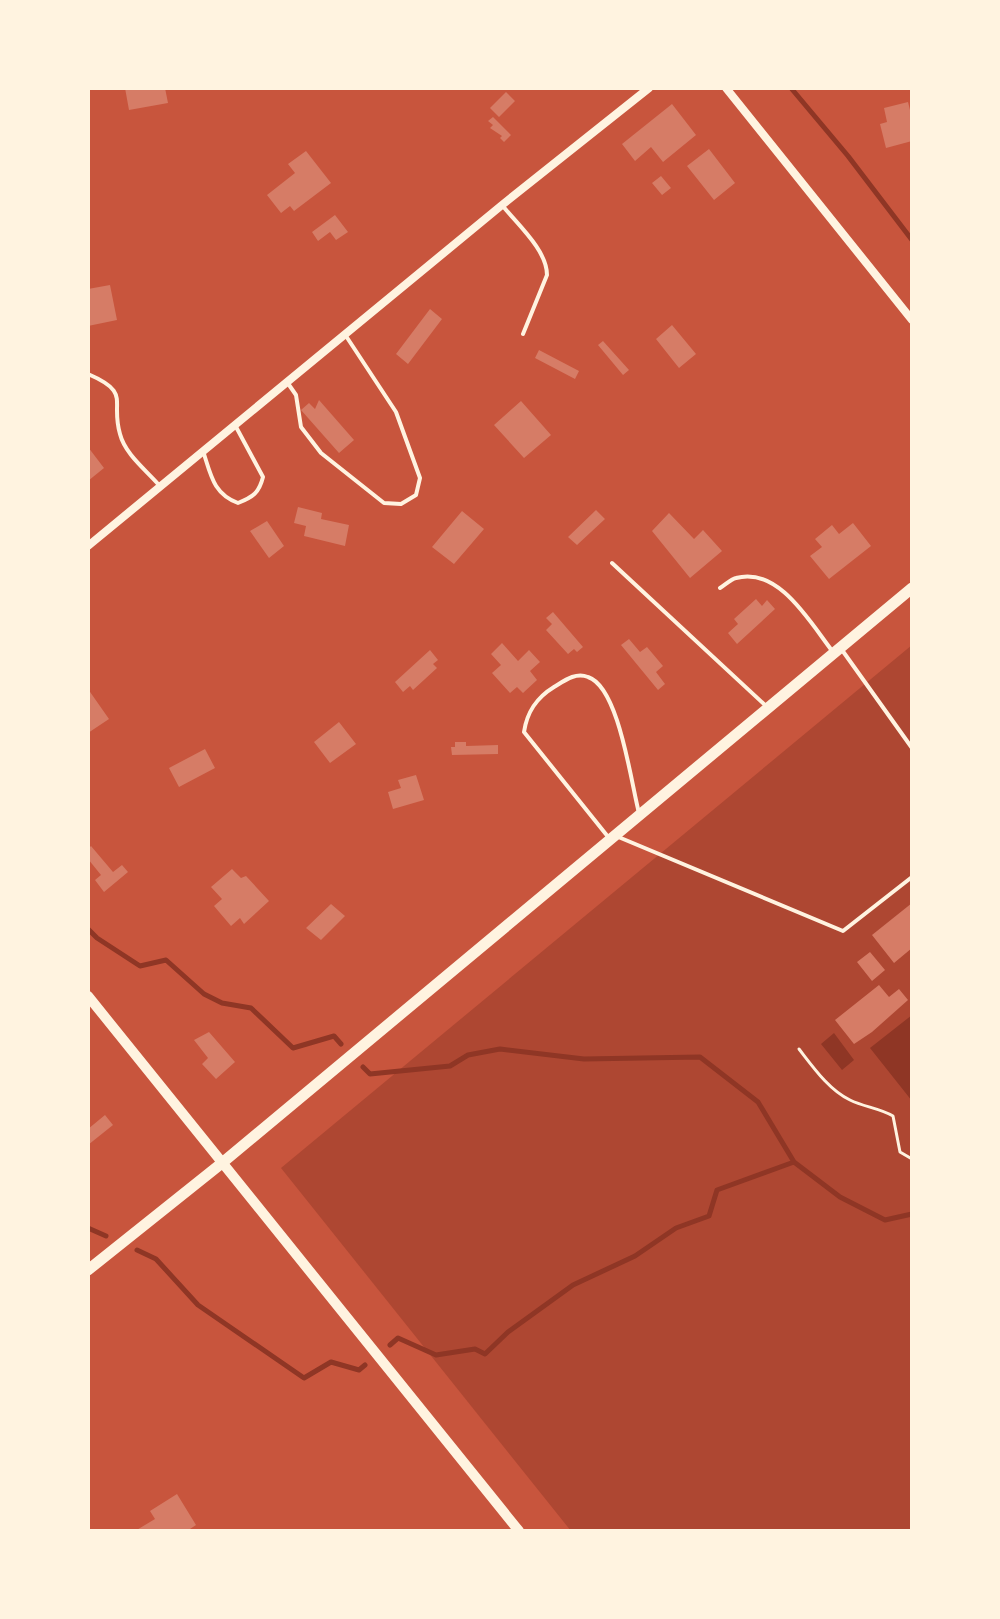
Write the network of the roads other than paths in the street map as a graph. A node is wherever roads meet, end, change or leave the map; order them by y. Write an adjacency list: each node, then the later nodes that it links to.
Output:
1 (649, 88): 3 (street)
2 (726, 88): 4 (street)
3 (502, 205): 5 (street); 6 (lane)
4 (912, 320)
5 (345, 334): 8 (street); 8 (lane)
6 (523, 334)
7 (88, 374): 11 (lane)
8 (287, 382): 9 (street)
9 (235, 425): 10 (street); 10 (lane)
10 (203, 451): 11 (street)
11 (161, 486): 12 (street)
12 (88, 546)
13 (612, 563): 17 (lane)
14 (720, 588): 16 (lane)
15 (912, 588): 16 (main road)
16 (838, 651): 17 (main road); 18 (lane)
17 (767, 708): 19 (main road)
18 (912, 748)
19 (639, 816): 20 (main road); 20 (lane)
20 (613, 838): 21 (lane); 23 (main road)
21 (912, 877)
22 (88, 996): 23 (street)
23 (222, 1163): 24 (main road); 25 (street)
24 (88, 1270)
25 (519, 1531)

